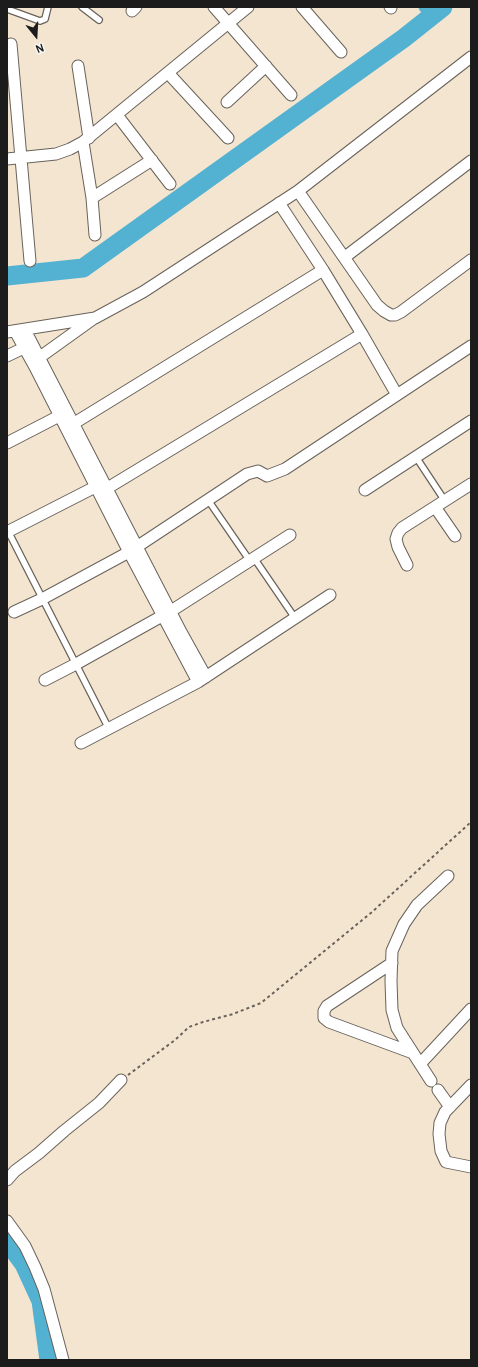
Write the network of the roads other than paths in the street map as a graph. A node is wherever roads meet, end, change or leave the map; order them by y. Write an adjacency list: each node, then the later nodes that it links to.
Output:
1 (48, 7): 6 (lane)
2 (82, 7): 7 (lane)
3 (214, 7): 8 (street)
4 (248, 7): 8 (street)
5 (302, 7): 10 (street)
6 (7, 9)
7 (99, 20)
8 (228, 23): 13 (street); 14 (street)
9 (12, 44): 15 (street)
10 (341, 52)
11 (471, 57): 26 (street)
12 (78, 66): 20 (street)
13 (266, 66): 16 (street); 17 (street)
14 (168, 73): 18 (street); 19 (street)
15 (11, 89): 21 (street)
16 (291, 95)
17 (227, 102)
18 (117, 115): 20 (street); 23 (street)
19 (228, 138)
20 (86, 140): 21 (street); 27 (street)
21 (22, 158): 22 (street); 32 (street)
22 (7, 159)
23 (152, 160): 25 (street); 27 (street)
24 (471, 161): 30 (street)
25 (170, 184)
26 (298, 191): 28 (street); 30 (street)
27 (92, 198): 29 (street)
28 (279, 203): 33 (street); 34 (street)
29 (95, 235)
30 (345, 257): 31 (street)
31 (471, 260)
32 (30, 261)
33 (323, 270): 36 (street); 44 (street)
34 (95, 318): 35 (street); 40 (street)
35 (16, 331): 37 (street)
36 (362, 334): 41 (street); 48 (street)
37 (28, 346): 39 (street); 40 (street); 42 (street)
38 (471, 346): 41 (street)
39 (7, 356)
40 (40, 357): 42 (street)
41 (397, 394): 50 (street)
42 (64, 414): 44 (street); 45 (street)
43 (471, 421): 46 (street)
44 (70, 426): 48 (street)
45 (7, 443)
46 (416, 457): 49 (street); 51 (lane)
47 (471, 484): 51 (street)
48 (101, 488): 53 (street); 56 (street)
49 (365, 490)
50 (208, 500): 56 (street); 57 (lane)
51 (445, 501): 52 (street)
52 (435, 507): 55 (street); 58 (street)
53 (8, 532): 60 (lane)
54 (290, 535): 57 (street)
55 (455, 536)
56 (133, 549): 60 (street); 62 (street)
57 (252, 559): 62 (street); 63 (lane)
58 (407, 565)
59 (330, 595): 63 (street)
60 (42, 599): 61 (street); 64 (lane)
61 (14, 612)
62 (167, 613): 64 (street); 66 (street)
63 (295, 618): 66 (street)
64 (76, 664): 65 (street); 67 (lane)
65 (44, 680)
66 (202, 680): 67 (street)
67 (109, 729): 68 (street)
68 (80, 743)
69 (448, 876): 70 (street)
70 (392, 963): 72 (street); 72 (street)
71 (471, 1009): 73 (street)
72 (413, 1053): 73 (street)
73 (420, 1064): 75 (street)
74 (121, 1080): 80 (street)
75 (431, 1081)
76 (471, 1085): 78 (street)
77 (438, 1090): 78 (street)
78 (450, 1107): 79 (street)
79 (471, 1167)
80 (7, 1180)
81 (7, 1221): 82 (street)
82 (63, 1360)

